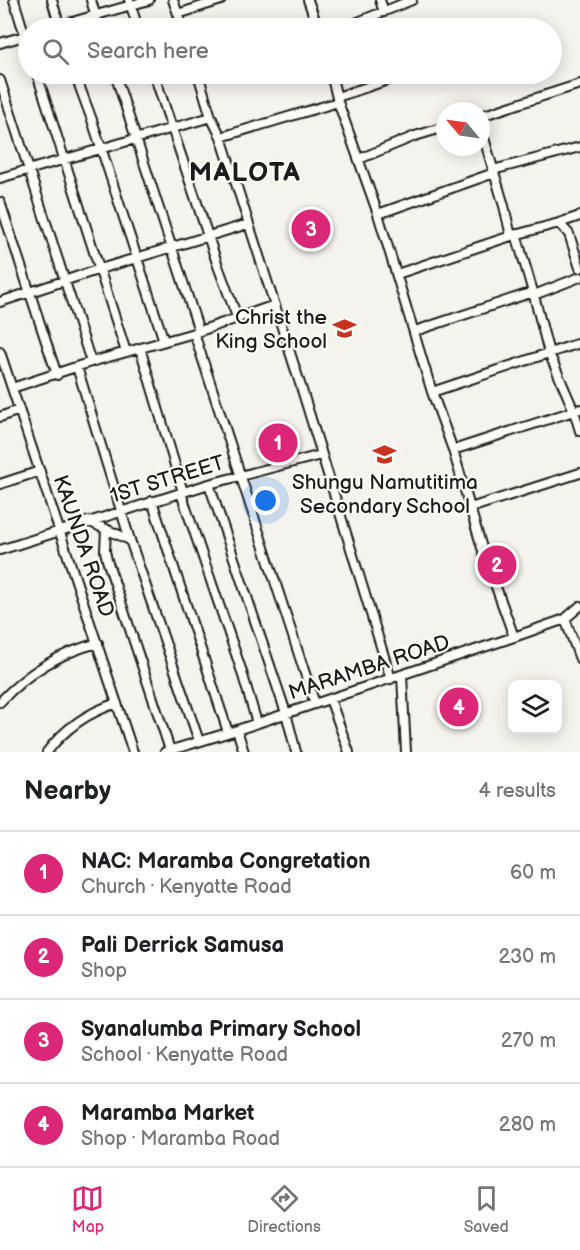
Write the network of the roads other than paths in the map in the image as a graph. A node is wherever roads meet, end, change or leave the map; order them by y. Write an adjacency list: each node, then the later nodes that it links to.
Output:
1 (14, 0): 14 (street)
2 (52, 0): 15 (street)
3 (91, 0): 13 (street)
4 (149, 0): 10 (street)
5 (173, 0): 12 (street)
6 (221, 0): 12 (street)
7 (308, 0): 19 (street)
8 (380, 0): 11 (street)
9 (412, 0): 11 (street)
10 (130, 3): 13 (street); 17 (street)
11 (384, 12): 20 (street)
12 (178, 14): 18 (street)
13 (95, 16): 16 (street)
14 (21, 18)
15 (55, 18)
16 (89, 18)
17 (135, 18)
18 (179, 18)
19 (314, 18)
20 (369, 18)
21 (18, 38): 22 (street)
22 (0, 43)
23 (0, 80): 44 (street)
24 (40, 84): 42 (street)
25 (78, 84): 40 (street)
26 (118, 84): 38 (street)
27 (157, 84): 35 (street)
28 (201, 84): 34 (street)
29 (334, 84): 32 (street)
30 (379, 84): 32 (street)
31 (580, 84): 33 (street)
32 (338, 99): 37 (street); 43 (street)
33 (490, 113)
34 (211, 117): 35 (street); 37 (street)
35 (172, 129): 38 (street); 53 (street)
36 (436, 130): 43 (street)
37 (220, 137): 51 (street)
38 (136, 139): 40 (street); 54 (street)
39 (580, 147): 45 (street)
40 (101, 149): 42 (street); 55 (street)
41 (489, 156): 45 (street)
42 (66, 159): 44 (street); 57 (street)
43 (359, 159): 48 (street)
44 (30, 170): 46 (street); 60 (street)
45 (494, 172): 48 (street); 52 (street)
46 (0, 178)
47 (0, 202): 61 (street)
48 (378, 214): 58 (street)
49 (580, 216): 50 (street)
50 (559, 223): 52 (street); 56 (street)
51 (248, 224): 53 (street); 64 (street)
52 (514, 235): 58 (street); 62 (street)
53 (207, 236): 54 (street); 65 (street)
54 (172, 247): 55 (street); 67 (street)
55 (137, 258): 57 (street); 68 (street)
56 (580, 268)
57 (100, 269): 60 (street); 72 (street)
58 (397, 274): 66 (street)
59 (580, 277): 62 (street)
60 (65, 281): 61 (street); 74 (street)
61 (29, 292): 63 (street); 76 (street)
62 (533, 293): 66 (street); 73 (street)
63 (0, 302)
64 (275, 305): 65 (street); 84 (street)
65 (237, 317): 67 (street)
66 (415, 331): 78 (street)
67 (196, 332): 68 (street); 87 (street)
68 (164, 341): 70 (street)
69 (580, 343): 73 (street)
70 (140, 348): 72 (street); 90 (street)
71 (0, 352): 77 (street, KAUNDA ROAD)
72 (126, 352): 74 (street)
73 (549, 352): 78 (street); 80 (street)
74 (92, 362): 75 (street)
75 (77, 367): 76 (street); 93 (street)
76 (57, 375): 77 (street)
77 (12, 388): 79 (street, KAUNDA ROAD)
78 (432, 392): 83 (street)
79 (19, 410): 81 (street); 85 (street, KAUNDA ROAD)
80 (577, 410): 82 (street); 83 (street)
81 (0, 417)
82 (580, 431)
83 (453, 450): 92 (street)
84 (321, 455): 87 (street, 1ST STREET); 106 (street)
85 (40, 471): 88 (street); 96 (street, KAUNDA ROAD)
86 (580, 473): 92 (street)
87 (241, 476): 89 (street, 1ST STREET); 110 (street)
88 (0, 484)
89 (209, 484): 90 (street, 1ST STREET); 111 (street)
90 (182, 492): 91 (street, 1ST STREET); 112 (street)
91 (152, 501): 93 (street, 1ST STREET); 113 (street)
92 (470, 508): 101 (street)
93 (122, 511): 94 (street, 1ST STREET); 97 (street)
94 (88, 521): 95 (street); 96 (street, 1ST STREET)
95 (106, 528): 97 (street); 116 (street)
96 (60, 532): 98 (street, 1ST STREET); 102 (street, KAUNDA ROAD)
97 (130, 540): 114 (street)
98 (0, 550)
99 (580, 606): 100 (street, MARAMBA ROAD)
100 (565, 619): 101 (street, MARAMBA ROAD); 103 (street)
101 (514, 637): 105 (street, MARAMBA ROAD)
102 (98, 643): 108 (street); 109 (street, KAUNDA ROAD)
103 (578, 646): 104 (street)
104 (580, 659)
105 (402, 675): 106 (street, MARAMBA ROAD); 122 (street)
106 (391, 679): 107 (street, MARAMBA ROAD)
107 (330, 699): 110 (street, MARAMBA ROAD); 121 (street)
108 (0, 702)
109 (117, 703): 117 (street); 118 (street, KAUNDA ROAD)
110 (315, 704): 111 (street, MARAMBA ROAD)
111 (286, 713): 112 (street, MARAMBA ROAD); 120 (street)
112 (257, 723): 113 (street, MARAMBA ROAD)
113 (233, 731): 114 (street, MARAMBA ROAD); 119 (street)
114 (199, 741): 115 (street, MARAMBA ROAD)
115 (187, 748): 116 (street, MARAMBA ROAD)
116 (167, 751)
117 (47, 752)
118 (133, 752)
119 (244, 752)
120 (296, 752)
121 (348, 752)
122 (406, 752)

